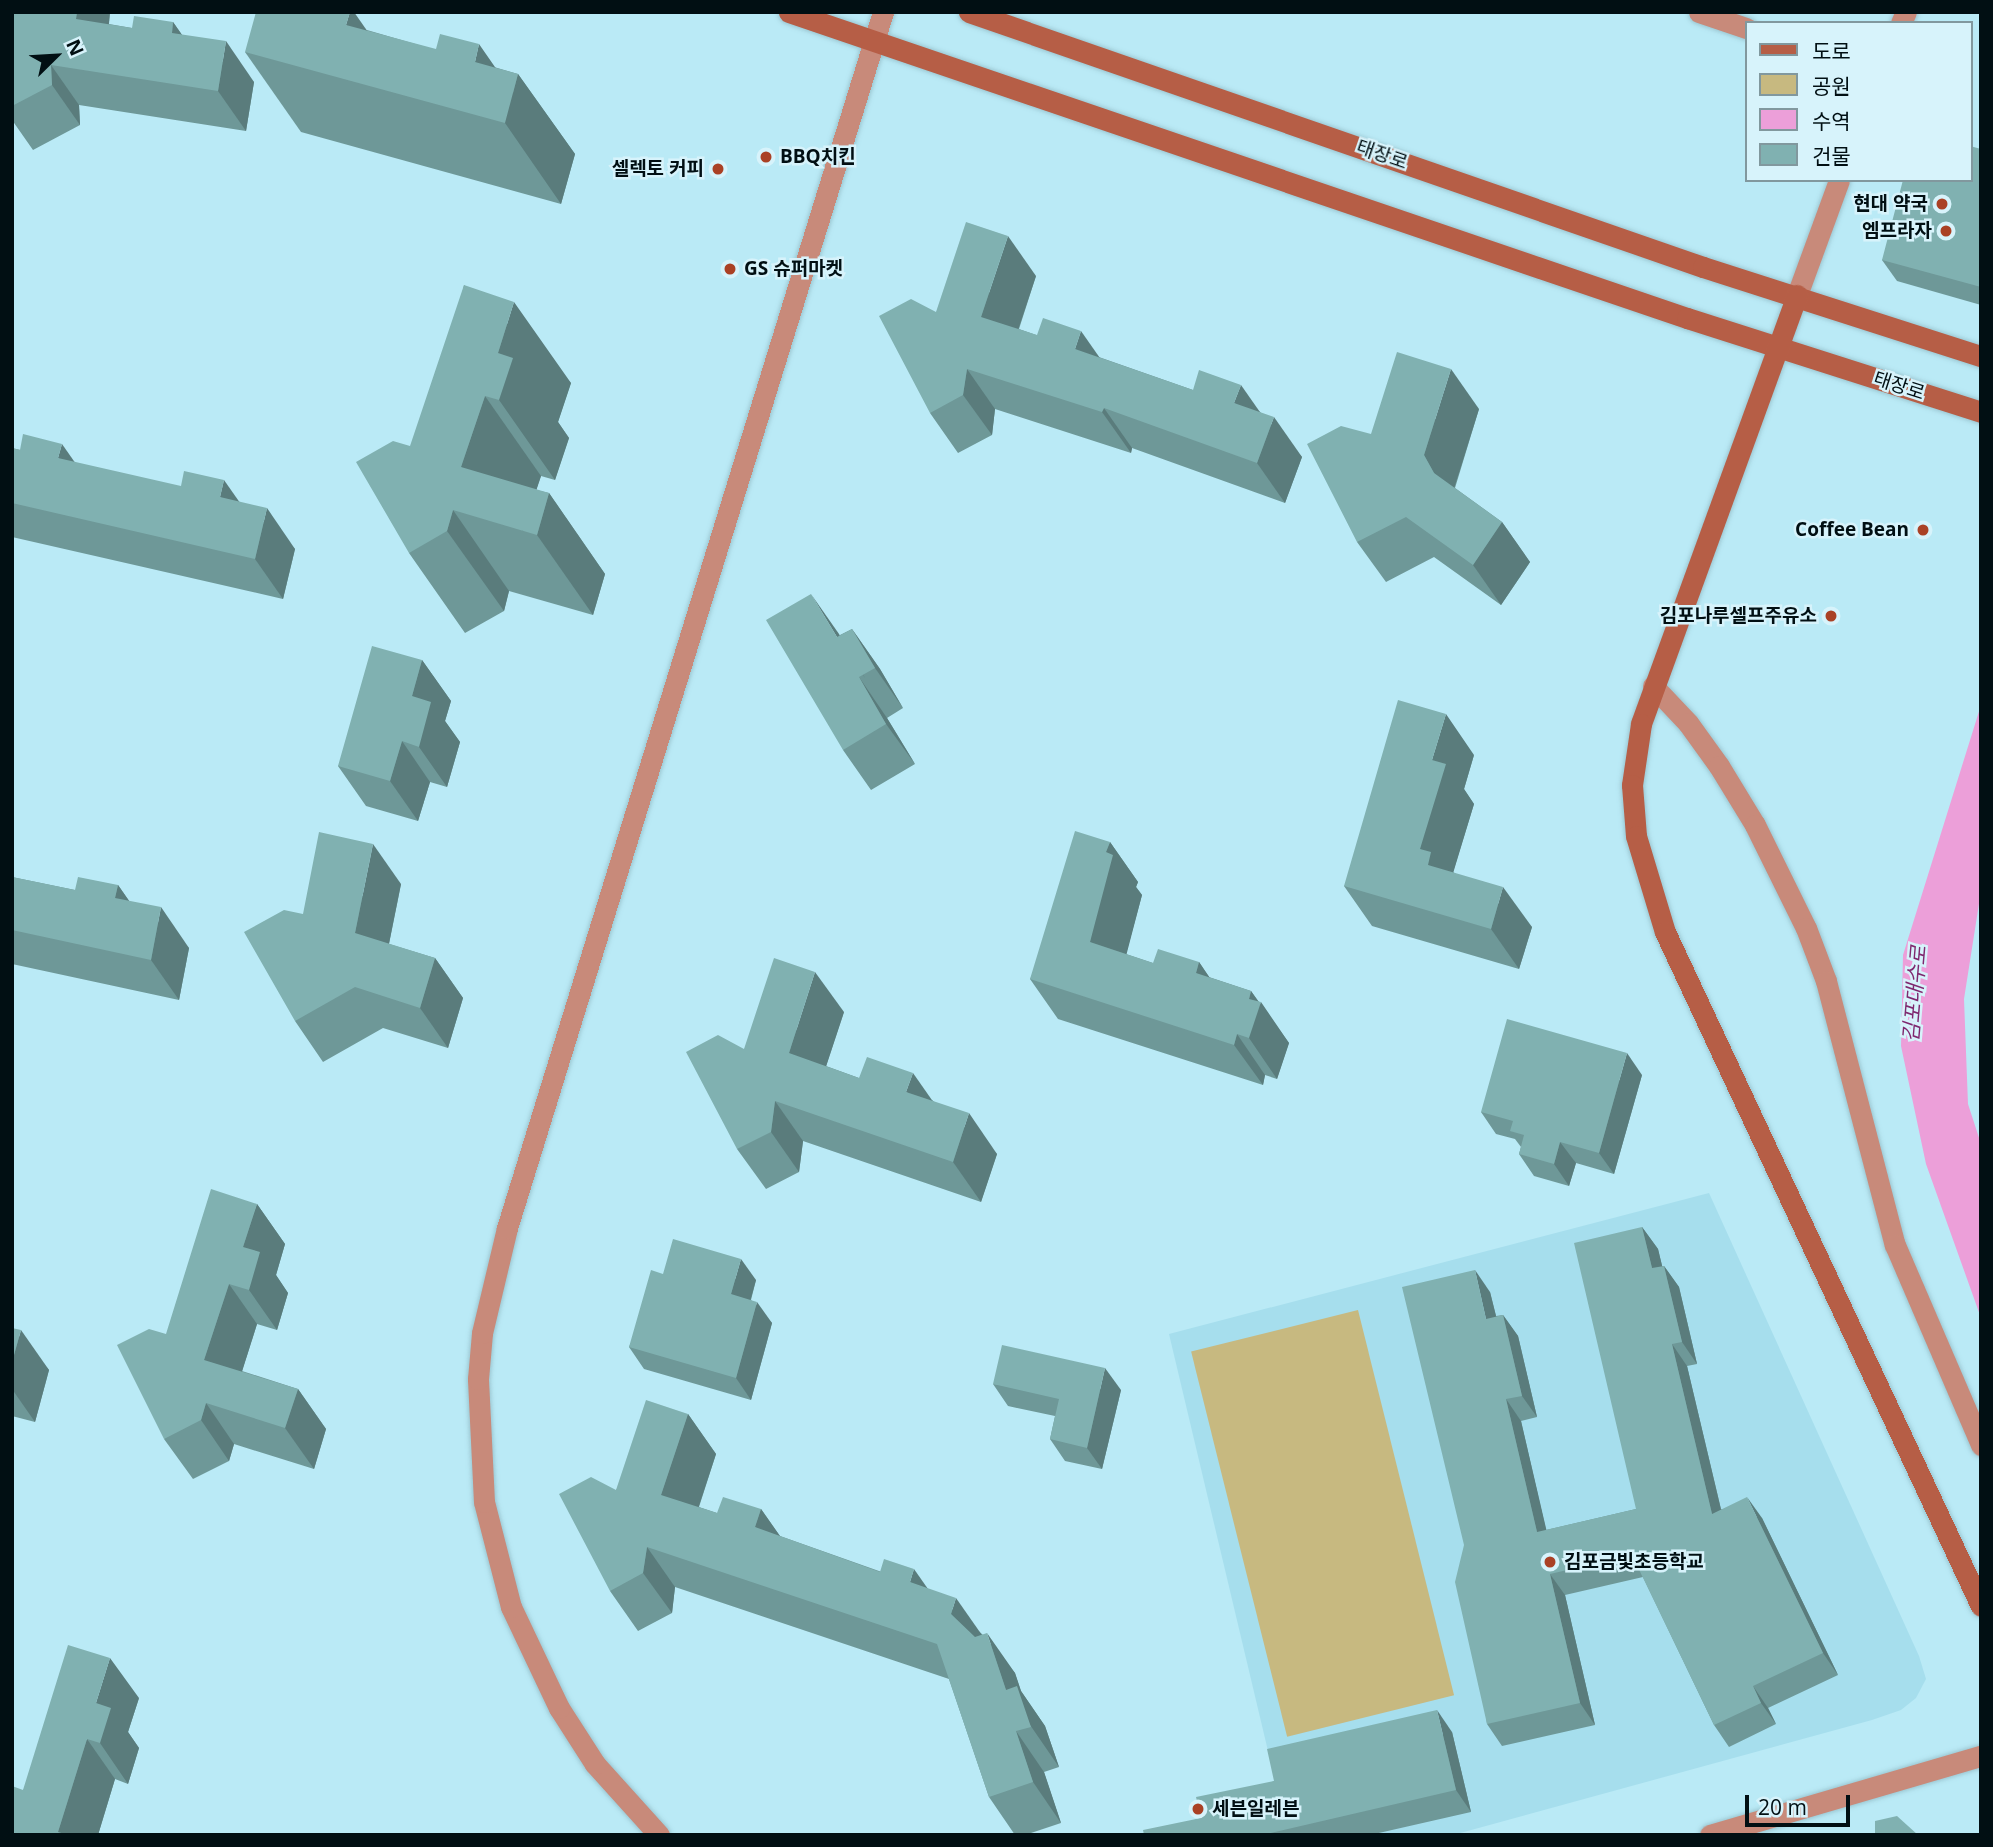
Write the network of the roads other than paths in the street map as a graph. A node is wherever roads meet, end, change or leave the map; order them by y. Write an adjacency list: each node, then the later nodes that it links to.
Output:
1 (789, 12): 6 (street, 태장로)
2 (883, 12): 6 (street)
3 (969, 12): 8 (street, 태장로)
4 (1699, 12): 5 (street)
5 (1744, 27)
6 (875, 40): 9 (street, 태장로); 16 (street)
7 (1838, 182): 8 (street)
8 (1797, 295): 9 (street); 10 (street, 태장로)
9 (1777, 346): 11 (street, 태장로); 12 (street)
10 (1981, 356)
11 (1981, 412)
12 (1653, 686): 13 (street); 14 (street)
13 (1981, 1445)
14 (1981, 1606)
15 (1981, 1756): 17 (street)
16 (659, 1835)
17 (1710, 1835)

